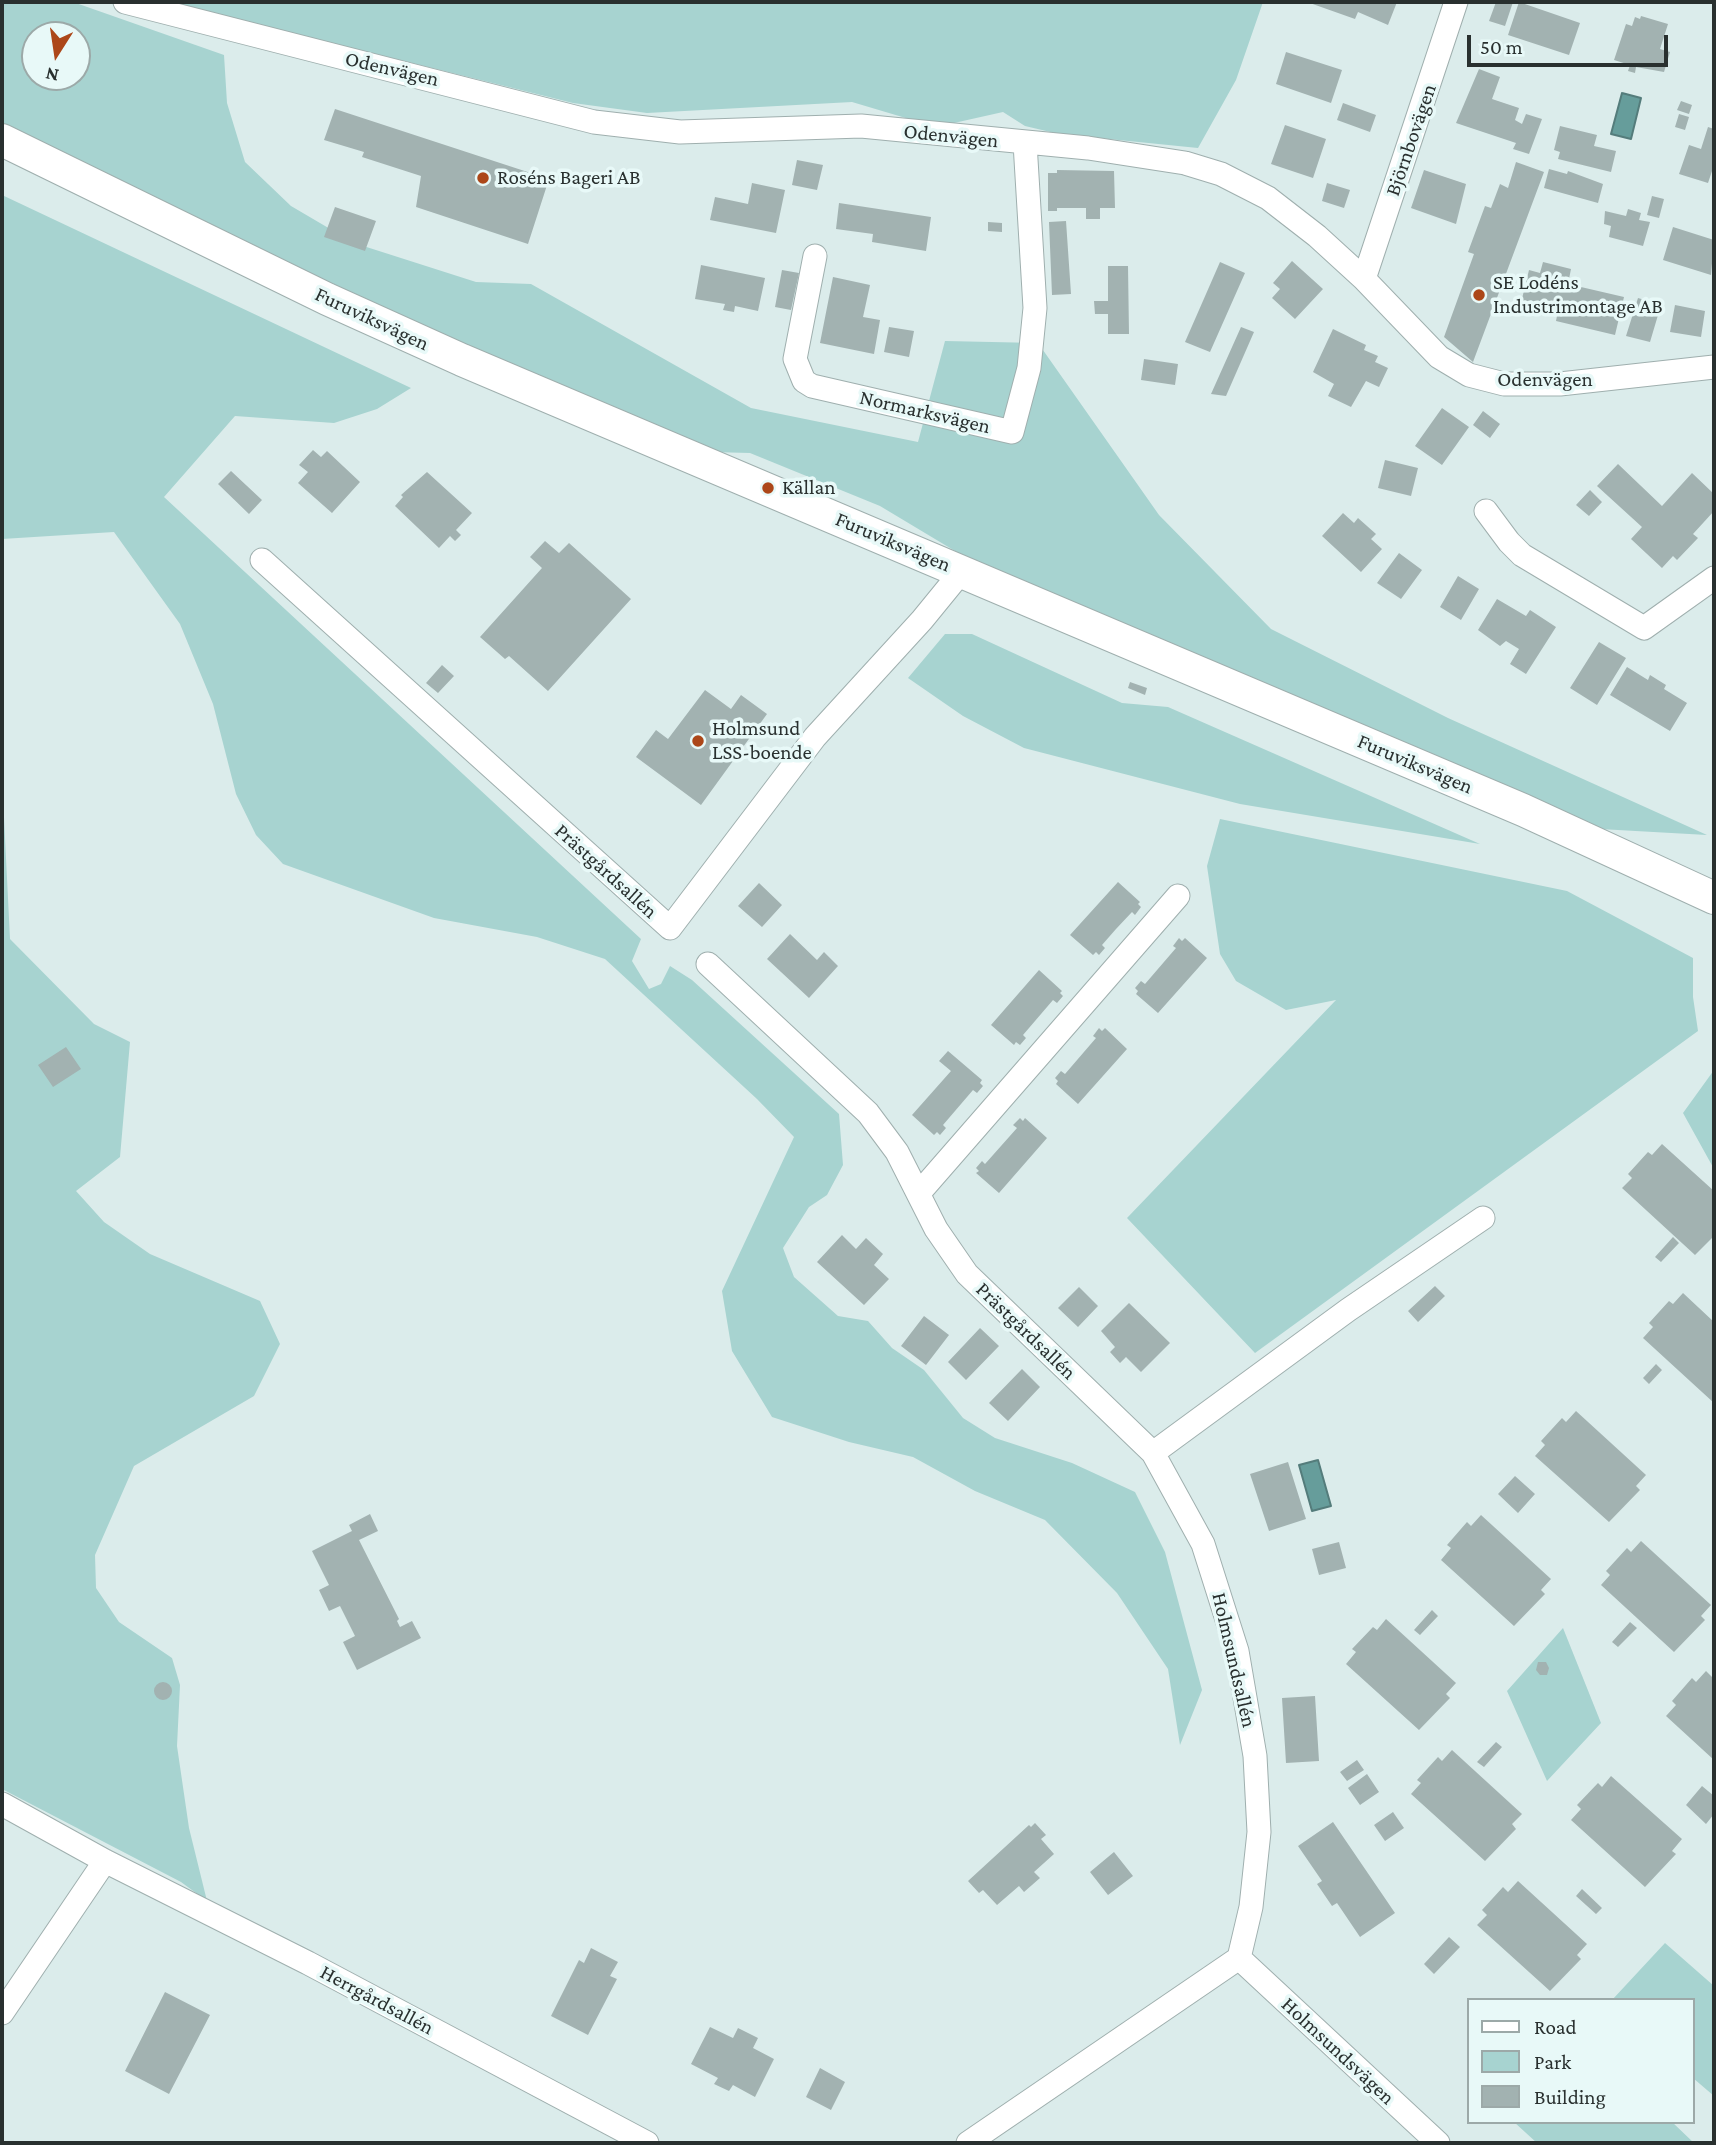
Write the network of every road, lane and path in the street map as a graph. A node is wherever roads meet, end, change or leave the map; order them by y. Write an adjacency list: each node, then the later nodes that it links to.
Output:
1 (125, 2): 4 (street, Odenvägen)
2 (1456, 2): 6 (street, Björnbovägen)
3 (2, 140): 10 (main road, Furuviksvägen)
4 (1025, 143): 5 (street, Normarksvägen); 6 (street, Odenvägen)
5 (815, 256)
6 (1364, 278): 7 (street, Odenvägen)
7 (1714, 367)
8 (1486, 511): 11 (street)
9 (262, 560): 10 (street, Prästgårdsallén)
10 (962, 571): 13 (main road, Furuviksvägen)
11 (1714, 578)
12 (1178, 896): 15 (street)
13 (1714, 898)
14 (708, 964): 15 (street, Prästgårdsallén)
15 (919, 1193): 17 (street, Prästgårdsallén)
16 (1483, 1218): 17 (street)
17 (1153, 1453): 20 (street, Holmsundsallén)
18 (2, 1804): 19 (street, Herrgårdsallén)
19 (104, 1861): 21 (street); 22 (street, Herrgårdsallén)
20 (1238, 1958): 23 (street); 24 (street, Holmsundsvägen)
21 (2, 2013)
22 (646, 2143)
23 (968, 2143)
24 (1438, 2143)

